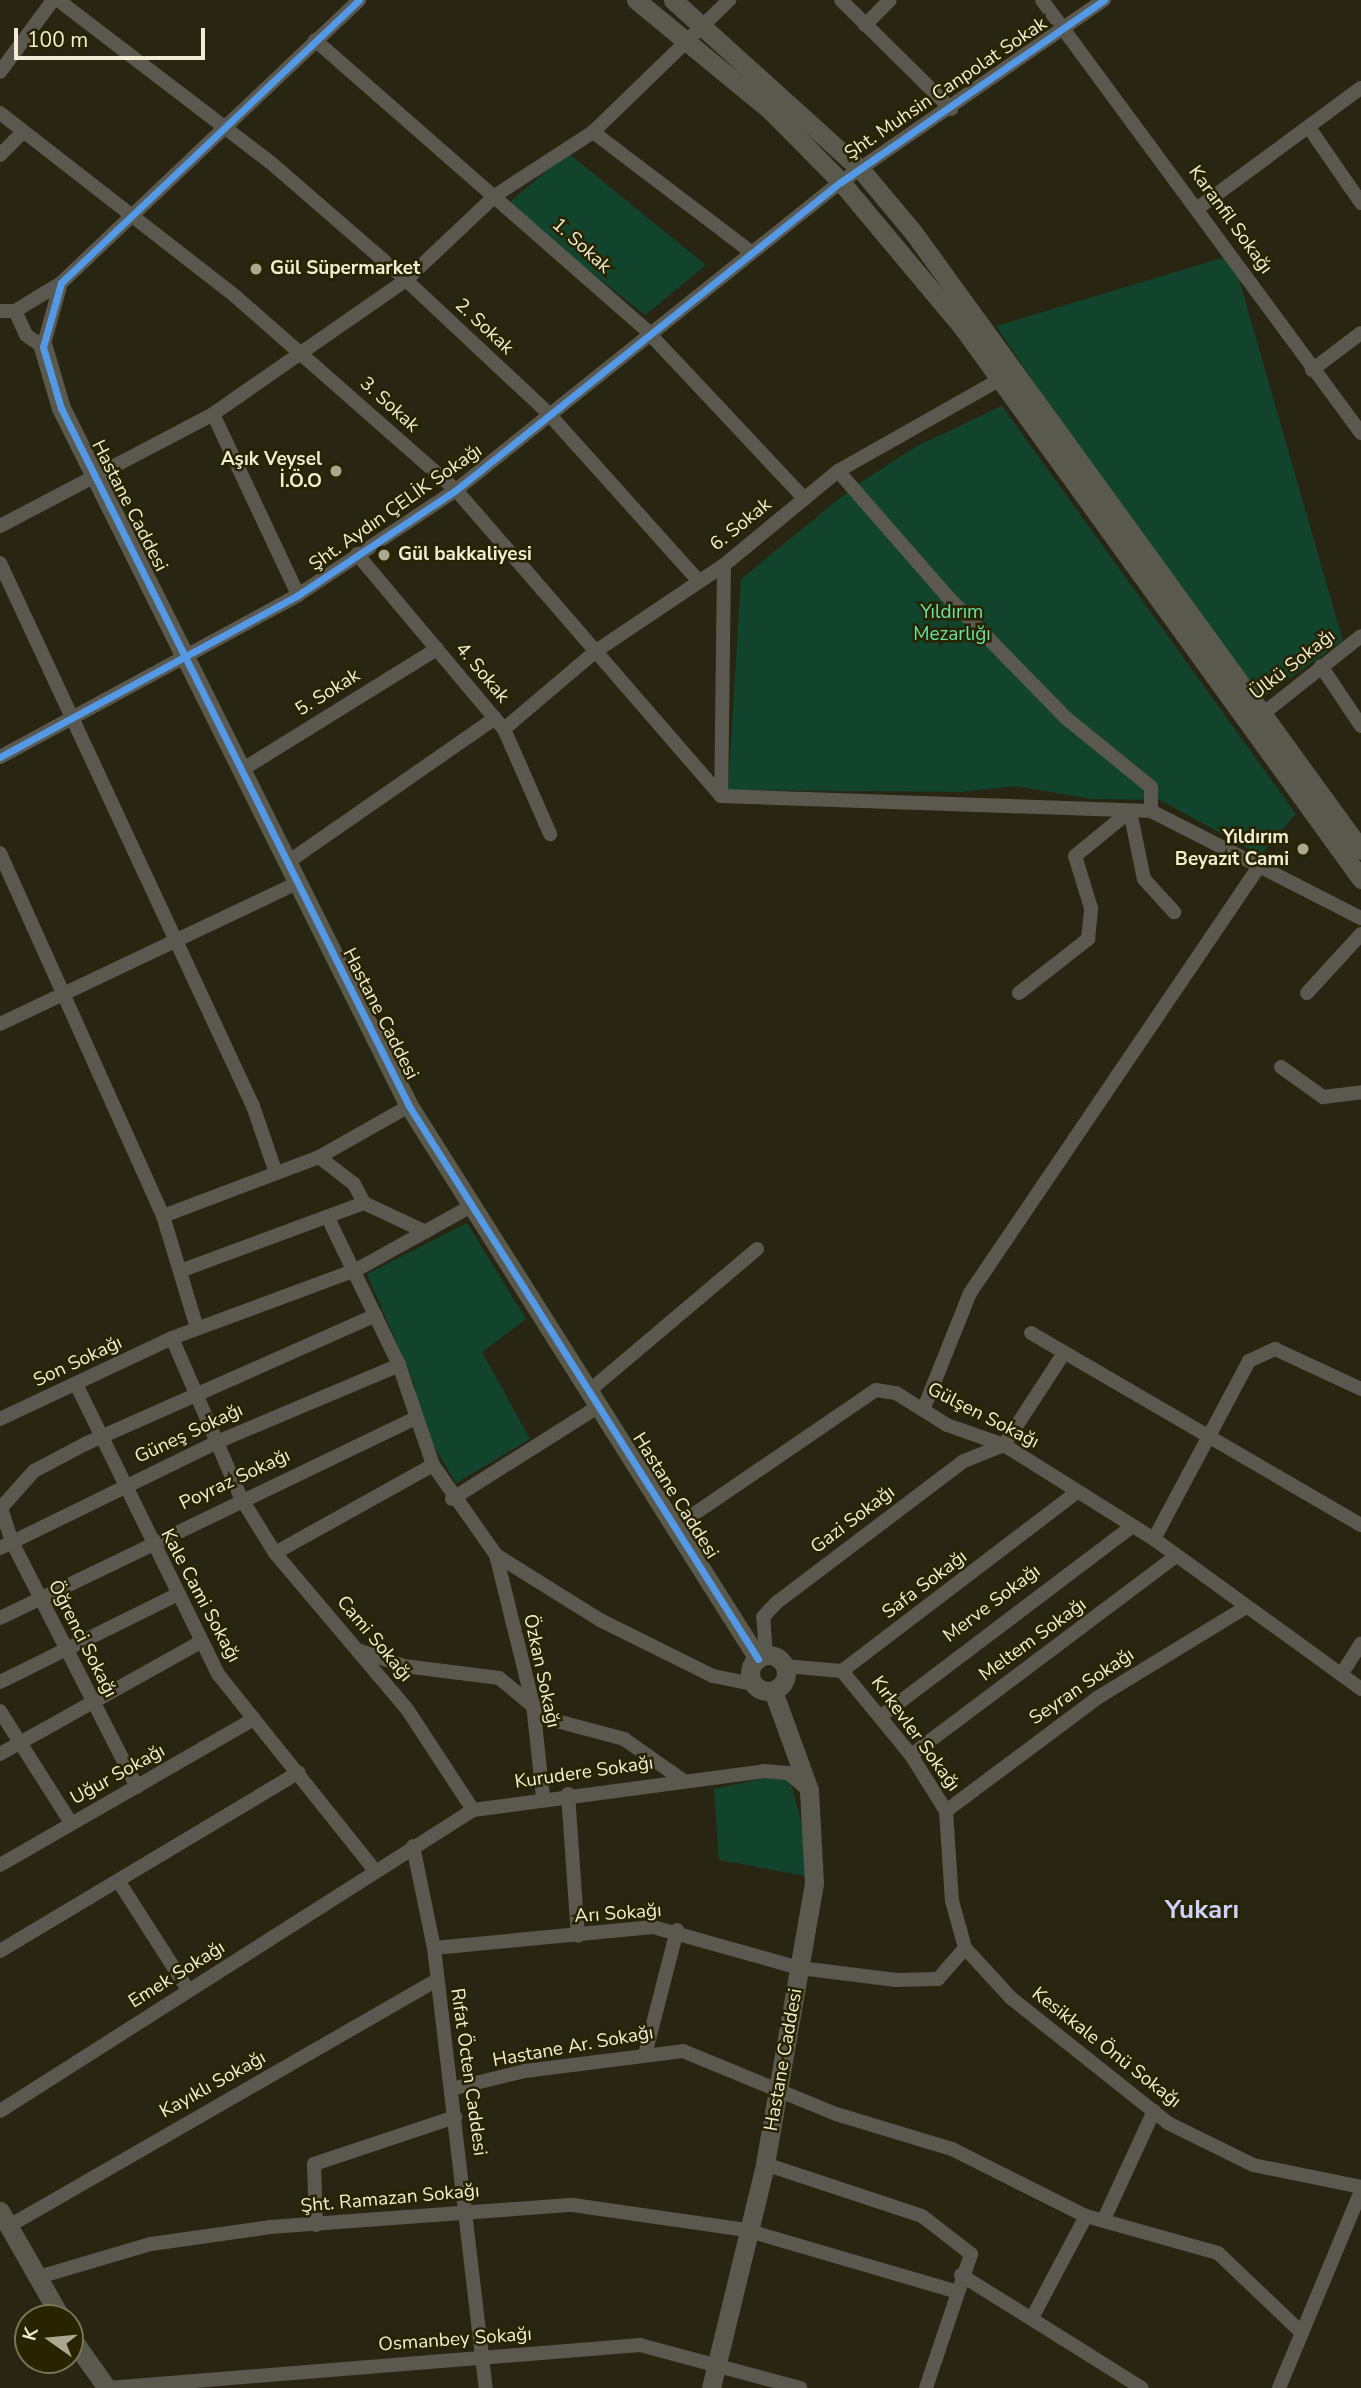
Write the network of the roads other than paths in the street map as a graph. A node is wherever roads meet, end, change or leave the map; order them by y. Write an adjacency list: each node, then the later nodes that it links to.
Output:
1 (55, 0): 14 (street); 18 (street, 2. Sokak)
2 (359, 0): 13 (street)
3 (636, 0): 12 (street)
4 (673, 0): 12 (street)
5 (729, 0): 12 (street)
6 (841, 0): 10 (street)
7 (891, 0): 10 (street)
8 (1042, 0): 11 (street, Karanfil Sokağı)
9 (1104, 0): 11 (street, Şht. Muhsin Canpolat Sokak)
10 (865, 24): 16 (street)
11 (1064, 33): 16 (street, Şht. Muhsin Canpolat Sokak); 27 (street, Karanfil Sokağı)
12 (697, 36): 21 (street); 23 (street); 24 (street)
13 (315, 40): 18 (street); 25 (street, 1. Sokak)
14 (0, 72)
15 (1361, 88): 19 (street)
16 (951, 109): 23 (street, Şht. Muhsin Canpolat Sokak)
17 (0, 113): 20 (street, 3. Sokak)
18 (219, 127): 28 (street); 30 (street, 2. Sokak)
19 (1310, 129): 26 (street); 27 (street)
20 (23, 132): 22 (street); 28 (street, 3. Sokak)
21 (593, 132): 25 (street); 29 (street)
22 (0, 155)
23 (862, 171): 24 (street, Şht. Muhsin Canpolat Sokak); 39 (street)
24 (841, 182): 29 (street, Şht. Aydın ÇELİK Sokağı); 39 (street)
25 (496, 195): 30 (street); 34 (street, 1. Sokak)
26 (1361, 203)
27 (1198, 208): 38 (street, Karanfil Sokağı)
28 (132, 212): 31 (street); 37 (street, 3. Sokak)
29 (751, 252): 34 (street, Şht. Aydın ÇELİK Sokağı)
30 (406, 280): 37 (street); 40 (street, 2. Sokak)
31 (61, 283): 33 (street); 36 (street)
32 (0, 311): 33 (street)
33 (15, 311): 36 (street)
34 (647, 331): 40 (street, Şht. Aydın ÇELİK Sokağı); 46 (street, 1. Sokak)
35 (1361, 333): 38 (street)
36 (43, 347): 44 (street, Hastane Caddesi)
37 (302, 354): 41 (street); 45 (street, 3. Sokak)
38 (1312, 370): 42 (street, Karanfil Sokağı)
39 (1009, 375): 43 (street, 6. Sokak); 58 (street)
40 (548, 413): 45 (street, Şht. Aydın ÇELİK Sokağı); 51 (street, 2. Sokak)
41 (213, 414): 44 (street); 52 (street)
42 (1361, 433)
43 (838, 471): 46 (street, 6. Sokak); 66 (street)
44 (98, 477): 47 (street); 56 (street, Hastane Caddesi)
45 (456, 490): 48 (street, Şht. Aydın ÇELİK Sokağı); 55 (street, 3. Sokak)
46 (804, 498): 50 (street, 6. Sokak)
47 (0, 526)
48 (357, 554): 52 (street, Şht. Aydın ÇELİK Sokağı); 54 (street, 4. Sokak)
49 (0, 563): 59 (street)
50 (724, 565): 51 (street, 6. Sokak); 64 (street)
51 (699, 581): 55 (street, 6. Sokak)
52 (298, 595): 56 (street, Şht. Aydın ÇELİK Sokağı)
53 (1361, 636): 57 (street, Ülkü Sokağı)
54 (437, 649): 60 (street, 4. Sokak); 63 (street, 5. Sokak)
55 (596, 651): 60 (street, 6. Sokak); 64 (street, 3. Sokak)
56 (184, 659): 59 (street, Şht. Aydın ÇELİK Sokağı); 63 (street, Hastane Caddesi)
57 (1321, 666): 58 (street, Ülkü Sokağı); 61 (street)
58 (1255, 720): 68 (street); 72 (street)
59 (72, 721): 62 (street, Şht. Aydın ÇELİK Sokağı); 77 (street)
60 (499, 723): 67 (street, 4. Sokak); 70 (street, 6. Sokak)
61 (1361, 726)
62 (0, 757)
63 (240, 771): 70 (street, Hastane Caddesi)
64 (721, 796): 65 (street)
65 (1130, 811): 66 (street); 74 (street); 79 (street)
66 (1151, 811): 71 (street)
67 (550, 834)
68 (1361, 850)
69 (0, 853): 78 (street)
70 (288, 862): 73 (street, Hastane Caddesi)
71 (1260, 865): 75 (street); 105 (street)
72 (1361, 880)
73 (299, 882): 77 (street); 84 (street, Hastane Caddesi)
74 (1174, 912)
75 (1361, 918)
76 (1361, 934): 80 (street)
77 (178, 943): 78 (street); 86 (street)
78 (63, 993): 81 (street); 89 (street)
79 (1019, 993)
80 (1307, 993)
81 (0, 1024)
82 (1281, 1067): 83 (street)
83 (1361, 1093)
84 (409, 1106): 85 (street); 88 (street, Hastane Caddesi)
85 (319, 1157): 86 (street); 87 (street)
86 (276, 1173): 89 (street)
87 (364, 1203): 90 (street); 91 (street)
88 (468, 1208): 91 (street, Son Sokağı); 104 (street, Hastane Caddesi)
89 (163, 1216): 94 (street)
90 (329, 1220): 93 (street); 94 (street)
91 (426, 1233): 93 (street, Son Sokağı)
92 (757, 1249): 104 (street)
93 (356, 1270): 95 (street); 96 (street, Son Sokağı)
94 (180, 1271): 96 (street)
95 (376, 1315): 100 (street); 103 (street)
96 (197, 1328): 98 (street, Son Sokağı)
97 (1031, 1333): 99 (street)
98 (172, 1338): 101 (street, Son Sokağı); 103 (street, Cami Sokağı)
99 (1064, 1353): 109 (street); 111 (street)
100 (399, 1365): 107 (street); 110 (street, Güneş Sokağı)
101 (76, 1384): 106 (street, Son Sokağı); 108 (street, Kale Cami Sokağı)
102 (1361, 1389): 109 (street)
103 (195, 1398): 108 (street); 110 (street, Cami Sokağı)
104 (594, 1398): 116 (street); 119 (street, Hastane Caddesi)
105 (924, 1408): 111 (street, Gülşen Sokağı); 119 (street, Gülşen Sokağı)
106 (0, 1419)
107 (414, 1419): 112 (street); 115 (street, Poyraz Sokağı)
108 (99, 1437): 113 (street, Kale Cami Sokağı); 117 (street)
109 (1207, 1440): 118 (street); 121 (street)
110 (217, 1442): 113 (street, Güneş Sokağı); 115 (street, Cami Sokağı)
111 (1004, 1445): 114 (street, Gülşen Sokağı); 135 (street, Gazi Sokağı)
112 (433, 1465): 116 (street); 124 (street)
113 (122, 1487): 122 (street, Kale Cami Sokağı); 123 (street, Güneş Sokağı)
114 (1077, 1492): 120 (street, Gülşen Sokağı); 137 (street, Safa Sokağı)
115 (241, 1498): 122 (street, Poyraz Sokağı); 124 (street, Cami Sokağı)
116 (452, 1499): 125 (street)
117 (1, 1508): 123 (street, Öğrenci Sokağı)
118 (1361, 1525)
119 (675, 1527): 135 (street, Hastane Caddesi)
120 (1130, 1528): 121 (street, Gülşen Sokağı); 146 (street, Merve Sokağı)
121 (1154, 1539): 126 (street, Gülşen Sokağı)
122 (149, 1542): 127 (street, Kale Cami Sokağı); 128 (street, Poyraz Sokağı)
123 (6, 1545): 128 (street, Öğrenci Sokağı)
124 (275, 1553): 134 (street, Cami Sokağı)
125 (496, 1555): 140 (street); 144 (street, Özkan Sokağı)
126 (1176, 1556): 129 (street, Gülşen Sokağı); 150 (street, Meltem Sokağı)
127 (176, 1595): 131 (street, Kale Cami Sokağı); 133 (street)
128 (40, 1599): 130 (street, Poyraz Sokağı); 133 (street, Öğrenci Sokağı)
129 (1246, 1607): 138 (street, Gülşen Sokağı); 158 (street, Seyran Sokağı)
130 (0, 1618)
131 (199, 1643): 143 (street); 147 (street, Kale Cami Sokağı)
132 (1361, 1644): 138 (street)
133 (65, 1648): 139 (street); 143 (street, Öğrenci Sokağı)
134 (360, 1651): 144 (street); 157 (street, Cami Sokağı)
135 (762, 1657): 136 (street); 140 (street)
136 (784, 1665): 137 (street); 142 (street)
137 (842, 1671): 146 (street, Kırkevler Sokağı)
138 (1342, 1673): 141 (street, Gülşen Sokağı)
139 (0, 1682)
140 (753, 1684): 142 (street)
141 (1361, 1689)
142 (773, 1690): 154 (street, Hastane Caddesi)
143 (92, 1701): 148 (street); 153 (street, Öğrenci Sokağı)
144 (533, 1704): 152 (street); 156 (street, Özkan Sokağı)
145 (0, 1711): 148 (street)
146 (880, 1717): 150 (street, Kırkevler Sokağı)
147 (254, 1719): 151 (street, Kale Cami Sokağı); 153 (street, Uğur Sokağı)
148 (20, 1742): 149 (street); 159 (street)
149 (0, 1754)
150 (911, 1755): 158 (street, Kırkevler Sokağı)
151 (299, 1772): 162 (street, Kale Cami Sokağı); 163 (street)
152 (684, 1781): 154 (street, Kurudere Sokağı); 155 (street, Kurudere Sokağı)
153 (138, 1787): 159 (street, Uğur Sokağı)
154 (809, 1790): 169 (street, Hastane Caddesi)
155 (568, 1794): 156 (street, Kurudere Sokağı); 165 (street)
156 (543, 1797): 157 (street, Kurudere Sokağı)
157 (473, 1810): 160 (street, Kurudere Sokağı)
158 (946, 1811): 167 (street, Kırkevler Sokağı)
159 (71, 1824): 161 (street, Uğur Sokağı)
160 (413, 1846): 162 (street, Kurudere Sokağı); 166 (street, Rıfat Öcten Caddesi)
161 (0, 1865)
162 (375, 1871): 171 (street, Emek Sokağı)
163 (119, 1882): 168 (street); 171 (street)
164 (677, 1930): 165 (street, Arı Sokağı); 169 (street, Arı Sokağı); 172 (street)
165 (578, 1936): 166 (street, Arı Sokağı)
166 (434, 1948): 170 (street, Rıfat Öcten Caddesi)
167 (965, 1948): 169 (street, Arı Sokağı); 176 (street, Kesikkale Önü Sokağı)
168 (0, 1951)
169 (800, 1968): 174 (street, Hastane Caddesi)
170 (436, 1980): 173 (street, Rıfat Öcten Caddesi); 183 (street, Kayıklı Sokağı)
171 (188, 1990): 175 (street, Emek Sokağı)
172 (646, 2051): 173 (street, Hastane Ar. Sokağı); 174 (street, Hastane Ar. Sokağı)
173 (451, 2089): 177 (street, Rıfat Öcten Caddesi)
174 (779, 2090): 178 (street, Hastane Caddesi); 181 (street, Hastane Ar. Sokağı)
175 (0, 2111)
176 (1154, 2112): 179 (street, Kesikkale Önü Sokağı); 182 (street)
177 (455, 2117): 180 (street, Rıfat Öcten Caddesi); 184 (street)
178 (765, 2164): 185 (street, Hastane Caddesi); 186 (street)
179 (1361, 2189): 191 (street)
180 (467, 2212): 184 (street, Şht. Ramazan Sokağı); 185 (street, Şht. Ramazan Sokağı); 193 (street, Rıfat Öcten Caddesi)
181 (1086, 2216): 182 (street); 190 (street)
182 (1105, 2217): 191 (street)
183 (5, 2218): 187 (street)
184 (316, 2225): 187 (street, Şht. Ramazan Sokağı)
185 (746, 2230): 188 (street, Şht. Ramazan Sokağı); 194 (street, Hastane Caddesi)
186 (961, 2275): 188 (street); 190 (street)
187 (42, 2276): 189 (street)
188 (955, 2291): 199 (street)
189 (55, 2304)
190 (1032, 2318): 200 (street)
191 (1302, 2333): 201 (street)
192 (84, 2356): 195 (street)
193 (480, 2357): 194 (street, Osmanbey Sokağı); 195 (street, Osmanbey Sokağı); 196 (street, Rıfat Öcten Caddesi)
194 (715, 2361): 197 (street, Hastane Caddesi); 198 (street, Osmanbey Sokağı)
195 (107, 2388)
196 (486, 2388)
197 (712, 2388)
198 (800, 2388)
199 (926, 2388)
200 (1142, 2388)
201 (1279, 2388)

